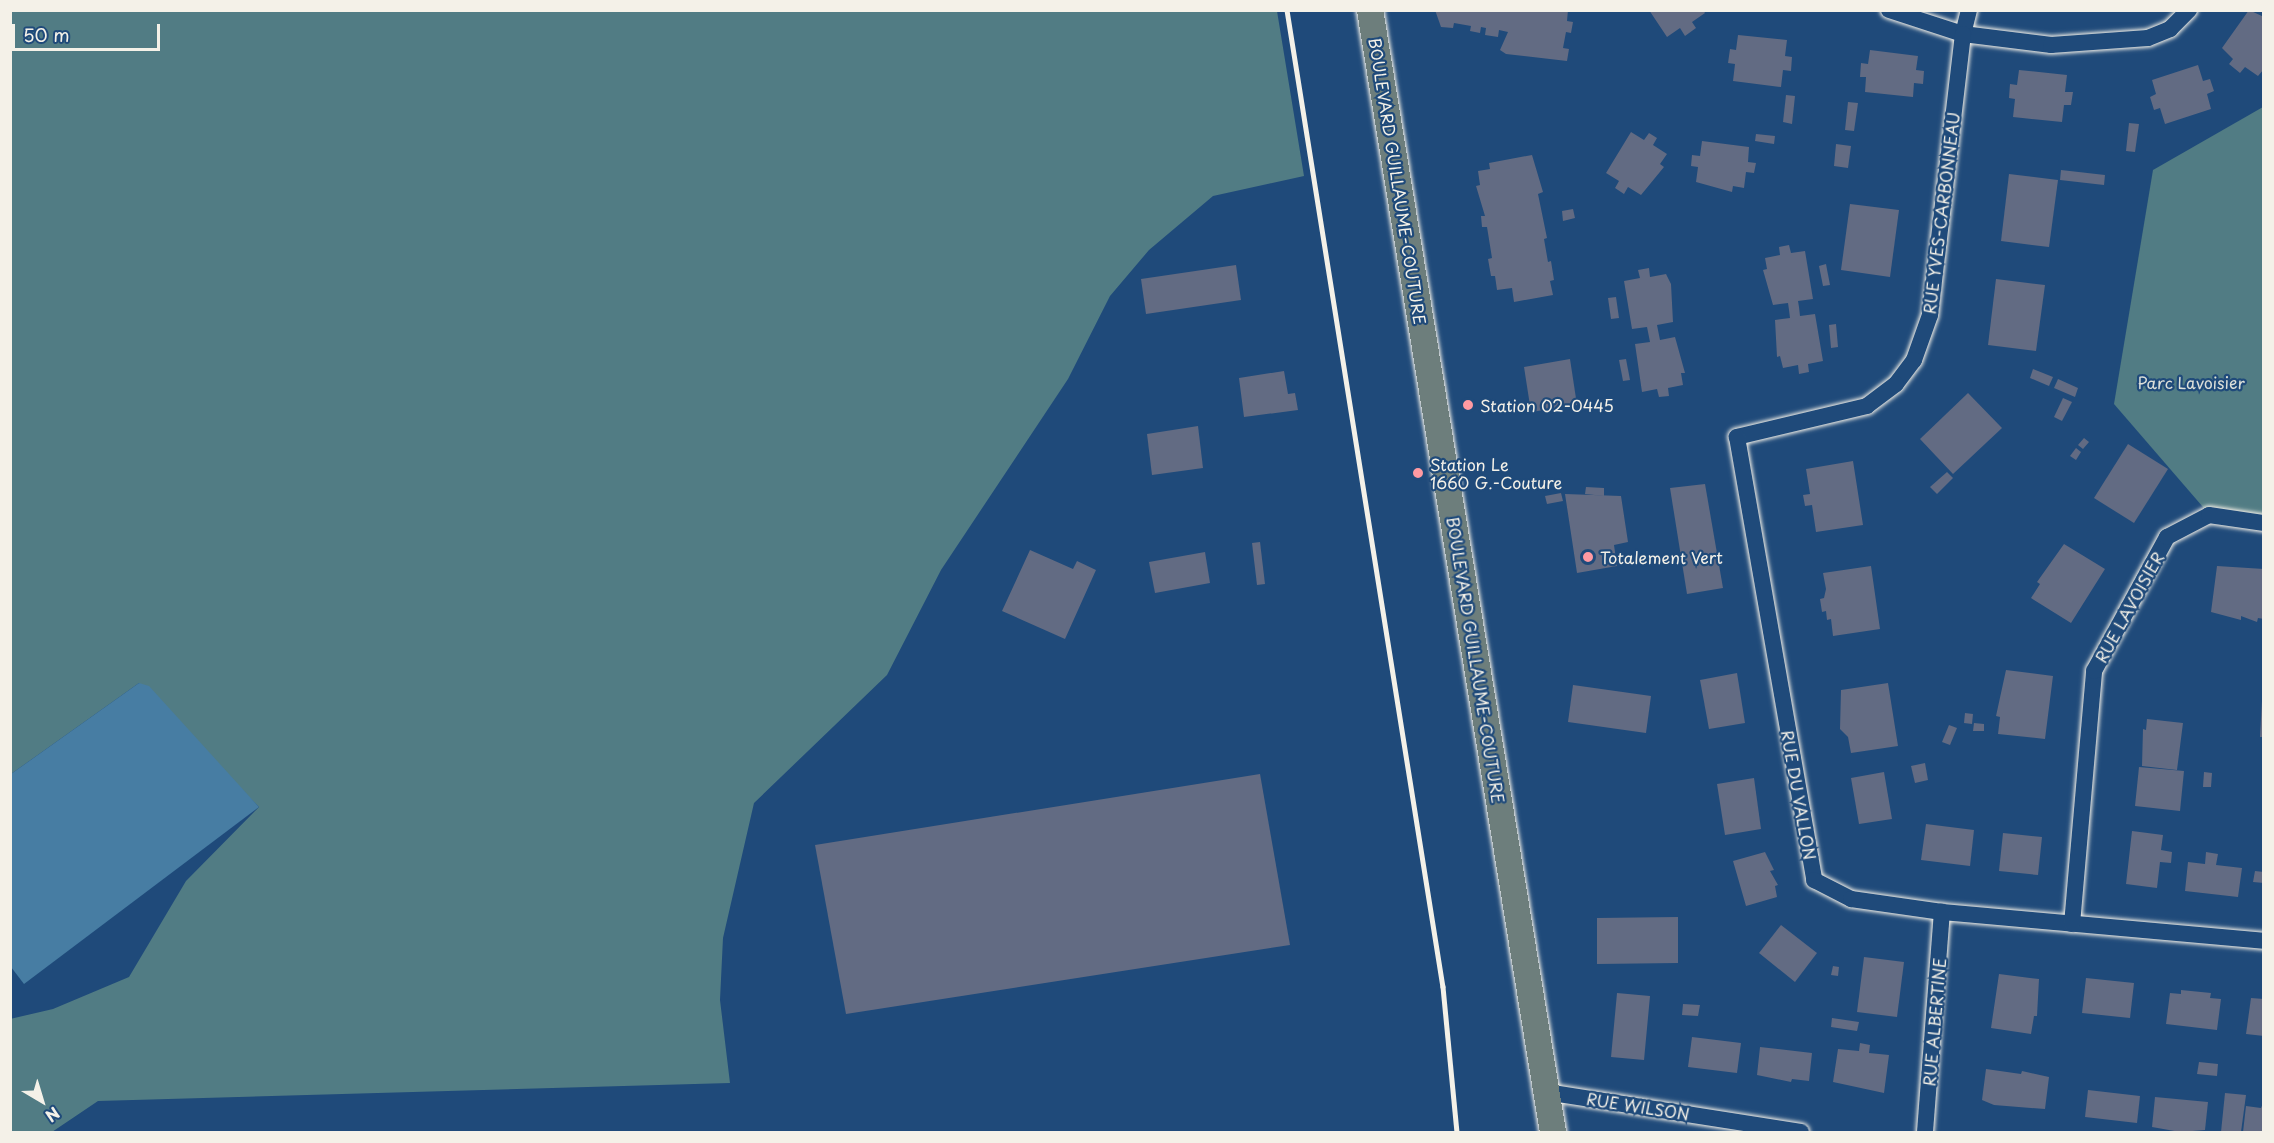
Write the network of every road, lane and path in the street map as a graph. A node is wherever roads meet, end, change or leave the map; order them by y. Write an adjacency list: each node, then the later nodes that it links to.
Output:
1 (1370, 10): 11 (main road, BOULEVARD GUILLAUME-COUTURE)
2 (1889, 10): 5 (street)
3 (1969, 10): 5 (street, RUE YVES-CARBONNEAU)
4 (2189, 10): 5 (street)
5 (1963, 34): 6 (street, RUE YVES-CARBONNEAU)
6 (1737, 437): 8 (street, RUE DU VALLON)
7 (2264, 523): 9 (street, RUE LAVOISIER)
8 (1942, 912): 9 (street, RUE DU VALLON); 14 (street, RUE ALBERTINE)
9 (2072, 924): 10 (street, RUE DU VALLON)
10 (2264, 941)
11 (1546, 1092): 12 (main road, BOULEVARD GUILLAUME-COUTURE); 13 (street, RUE WILSON)
12 (1552, 1132)
13 (1801, 1132)
14 (1925, 1132)

